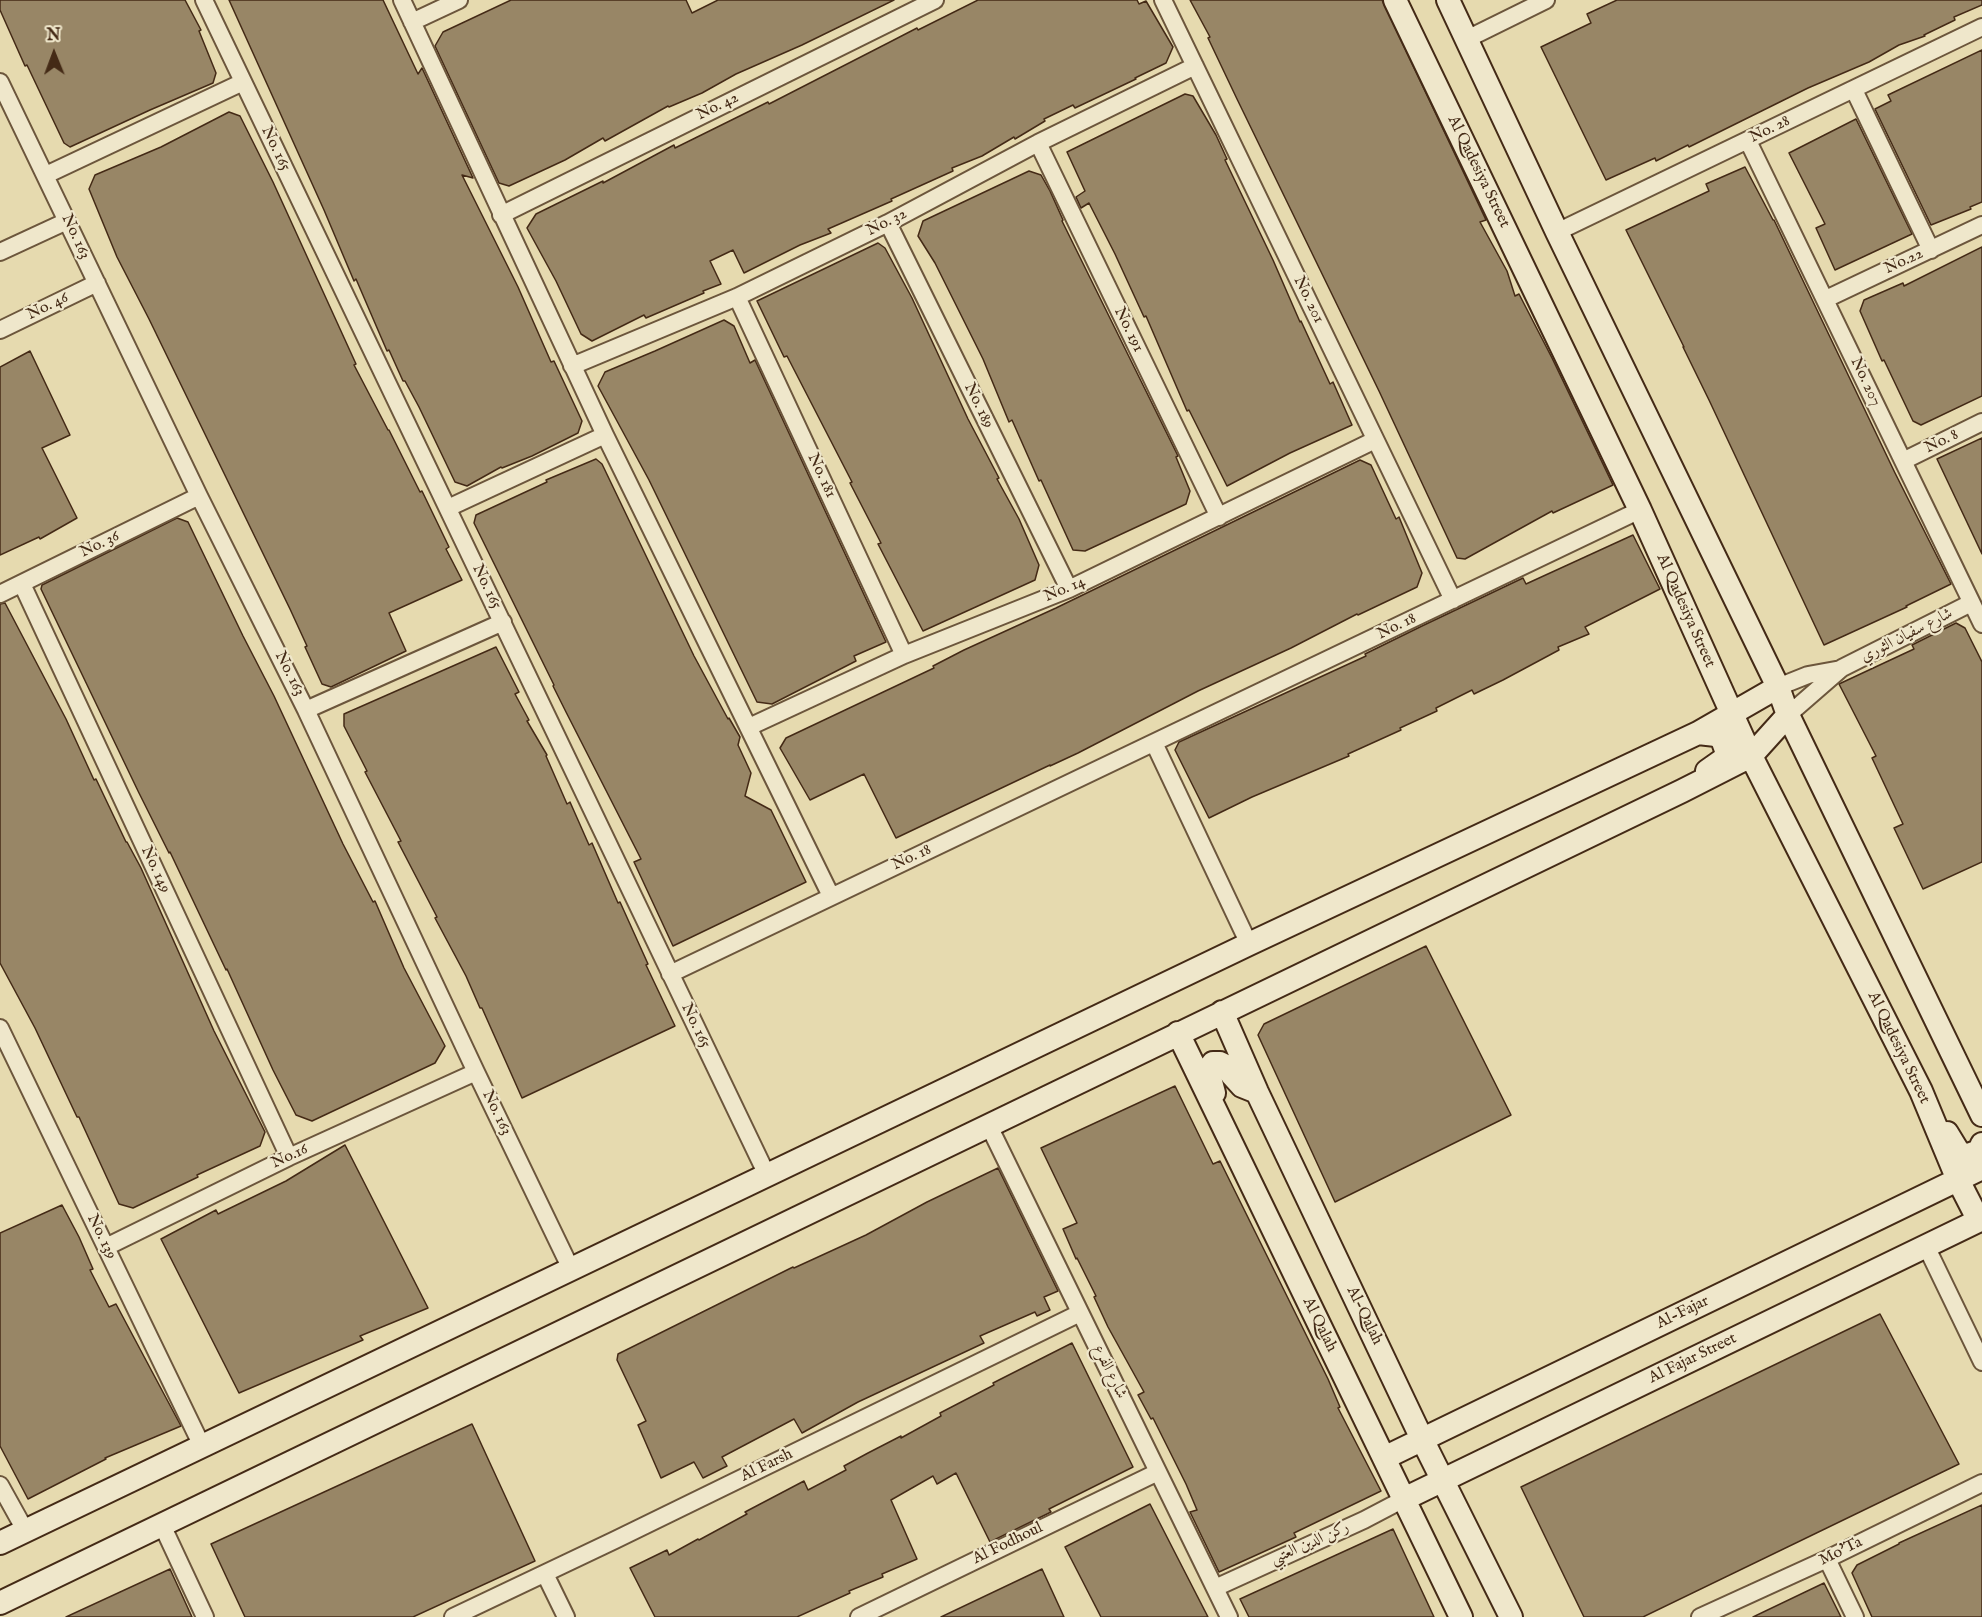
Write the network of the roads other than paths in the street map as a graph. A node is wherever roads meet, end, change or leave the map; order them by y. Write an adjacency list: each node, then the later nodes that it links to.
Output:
1 (204, 0): 14 (street, No. 165)
2 (402, 0): 9 (street)
3 (459, 0): 9 (street)
4 (935, 0): 20 (street, No. 42)
5 (1163, 0): 12 (street, No. 201)
6 (1395, 0): 38 (street, Al Qadesiya Street)
7 (1448, 0): 11 (street)
8 (1546, 0): 11 (street)
9 (412, 22): 20 (street)
10 (1982, 27): 15 (street, No. 28)
11 (1467, 39): 24 (street)
12 (1196, 66): 18 (street, No. 32); 34 (street, No. 201)
13 (0, 82): 16 (street, No. 163)
14 (243, 82): 19 (street); 37 (street, No. 165)
15 (1854, 90): 17 (street, No. 28); 25 (street)
16 (4, 99): 19 (street, No. 163)
17 (1748, 141): 24 (street, No. 28); 29 (street, No. 207)
18 (1038, 143): 22 (street, No. 32); 39 (street, No. 191)
19 (46, 175): 21 (street, No. 163)
20 (501, 215): 31 (street)
21 (67, 221): 26 (street); 27 (street, No. 163)
22 (888, 223): 28 (street, No. 32); 41 (street, No. 189)
23 (1982, 225): 25 (street, No.22)
24 (1557, 232): 49 (street)
25 (1931, 250): 29 (street, No.22)
26 (0, 252)
27 (97, 284): 30 (street, No. 46); 36 (street, No. 163)
28 (737, 297): 31 (street, No. 32); 47 (street, No. 181)
29 (1826, 299): 35 (street, No. 207)
30 (0, 330)
31 (572, 366): 33 (street)
32 (1982, 423): 35 (street, No. 8)
33 (605, 435): 37 (street); 53 (street)
34 (1375, 440): 39 (street, No. 14); 43 (street, No. 201)
35 (1903, 461): 44 (street, No. 207)
36 (199, 496): 40 (street, No. 36); 50 (street, No. 163)
37 (448, 508): 45 (street, No. 165)
38 (1641, 510): 43 (street, No. 18); 51 (street, Al Qadesiya Street)
39 (1219, 517): 41 (street, No. 14)
40 (22, 584): 42 (street, No. 36); 72 (street, No. 149)
41 (1069, 589): 47 (street, No. 14)
42 (0, 594)
43 (1453, 600): 55 (street, No. 18)
44 (1971, 603): 46 (street, No. 207); 48 (street, شارع سفيان الثوري)
45 (503, 622): 50 (street); 60 (street, No. 165)
46 (1982, 624)
47 (904, 655): 53 (street, No. 14)
48 (1842, 669): 49 (street, شارع سفيان الثوري); 52 (street, شارع سفيان الثوري)
49 (1778, 687): 51 (street); 52 (street)
50 (306, 710): 64 (street, No. 163)
51 (1731, 712): 54 (street); 56 (street, Al Qadesiya Street)
52 (1788, 715): 56 (street); 65 (street)
53 (749, 727): 58 (street)
54 (1698, 732): 57 (street); 59 (street)
55 (1154, 743): 58 (street, No. 18); 59 (street)
56 (1751, 756): 57 (street); 66 (street, Al Qadesiya Street)
57 (1682, 791): 61 (street)
58 (831, 896): 60 (street, No. 18)
59 (1249, 944): 74 (street)
60 (670, 974): 74 (street, No. 165)
61 (1222, 1012): 63 (street); 67 (street, Al-Qalah)
62 (0, 1028): 78 (street, No. 139)
63 (1178, 1033): 68 (street, Al Qalah); 70 (street)
64 (476, 1072): 72 (street, No.16); 79 (street, No. 163)
65 (1962, 1077): 69 (street); 71 (street)
66 (1921, 1091): 71 (street); 75 (street, Al Qadesiya Street)
67 (1257, 1092): 68 (street); 82 (street, Al-Qalah)
68 (1215, 1111): 84 (street, Al Qalah)
69 (1982, 1116)
70 (989, 1126): 80 (street, شارع الفرع); 90 (street)
71 (1982, 1144)
72 (289, 1157): 78 (street, No.16)
73 (1982, 1168): 75 (street, Al-Fajar)
74 (767, 1175): 79 (street)
75 (1958, 1180): 76 (street, Al Qadesiya Street); 82 (street, Al-Fajar)
76 (1980, 1220): 77 (street, Al Fajar Street)
77 (1926, 1246): 81 (street); 86 (street, Al Fajar Street)
78 (106, 1247): 83 (street, No. 139)
79 (571, 1269): 83 (street)
80 (1080, 1313): 85 (street, شارع الفرع); 94 (street, Al Farsh)
81 (1982, 1362)
82 (1422, 1439): 84 (street, Al-Fajar); 86 (street, Al-Qalah)
83 (202, 1446): 91 (street)
84 (1383, 1458): 89 (street, Al Qalah)
85 (1158, 1472): 95 (street, شارع الفرع); 101 (street, Al Fodhoul)
86 (1444, 1480): 89 (street, Al Fajar Street); 104 (street, Al-Qalah)
87 (1982, 1483): 93 (street, Mo'Ta)
88 (0, 1485): 91 (street)
89 (1404, 1499): 95 (street, ركن الدين العتبي); 103 (street, Al Qalah)
90 (162, 1525): 96 (street); 98 (street)
91 (25, 1530): 92 (street)
92 (0, 1543)
93 (1827, 1559): 97 (street, Mo'Ta); 106 (street)
94 (545, 1574): 99 (street, Al Farsh); 100 (street)
95 (1215, 1588): 102 (street, شارع الفرع)
96 (0, 1602)
97 (1723, 1612): 105 (street, Mo'Ta)
98 (205, 1617)
99 (453, 1617)
100 (566, 1617)
101 (859, 1617)
102 (1229, 1617)
103 (1461, 1617)
104 (1511, 1617)
105 (1700, 1617)
106 (1855, 1617)

